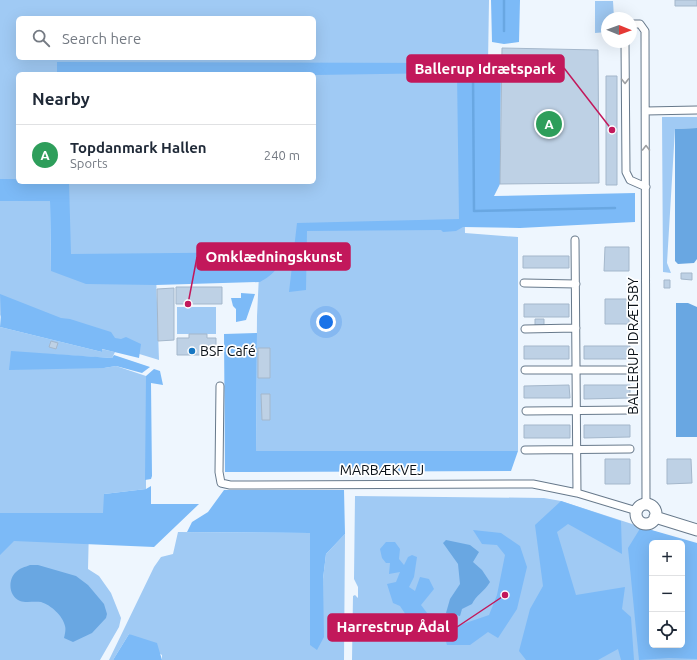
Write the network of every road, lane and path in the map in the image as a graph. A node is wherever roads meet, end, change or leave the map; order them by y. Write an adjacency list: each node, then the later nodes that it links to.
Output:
1 (637, 24): 4 (street, BALLERUP IDRÆTSBY)
2 (625, 48): 5 (street, one-way to 5)
3 (697, 110): 4 (street)
4 (646, 111): 5 (street, BALLERUP IDRÆTSBY, one-way to 4)
5 (646, 187): 22 (street, BALLERUP IDRÆTSBY)
6 (575, 240): 8 (street)
7 (524, 283): 8 (street)
8 (576, 284): 9 (street)
9 (576, 328): 10 (street); 12 (street)
10 (525, 329)
11 (525, 370): 12 (street)
12 (576, 370): 13 (street); 15 (street)
13 (631, 370)
14 (220, 386): 21 (street, MARBÆKVEJ)
15 (576, 410): 16 (street); 17 (street); 20 (street)
16 (631, 410)
17 (526, 411)
18 (630, 449): 20 (street)
19 (525, 450): 20 (street)
20 (577, 450): 21 (street)
21 (577, 493): 22 (street, MARBÆKVEJ)
22 (641, 508): 23 (street); 23 (street)
23 (655, 517): 24 (street)
24 (697, 530)

